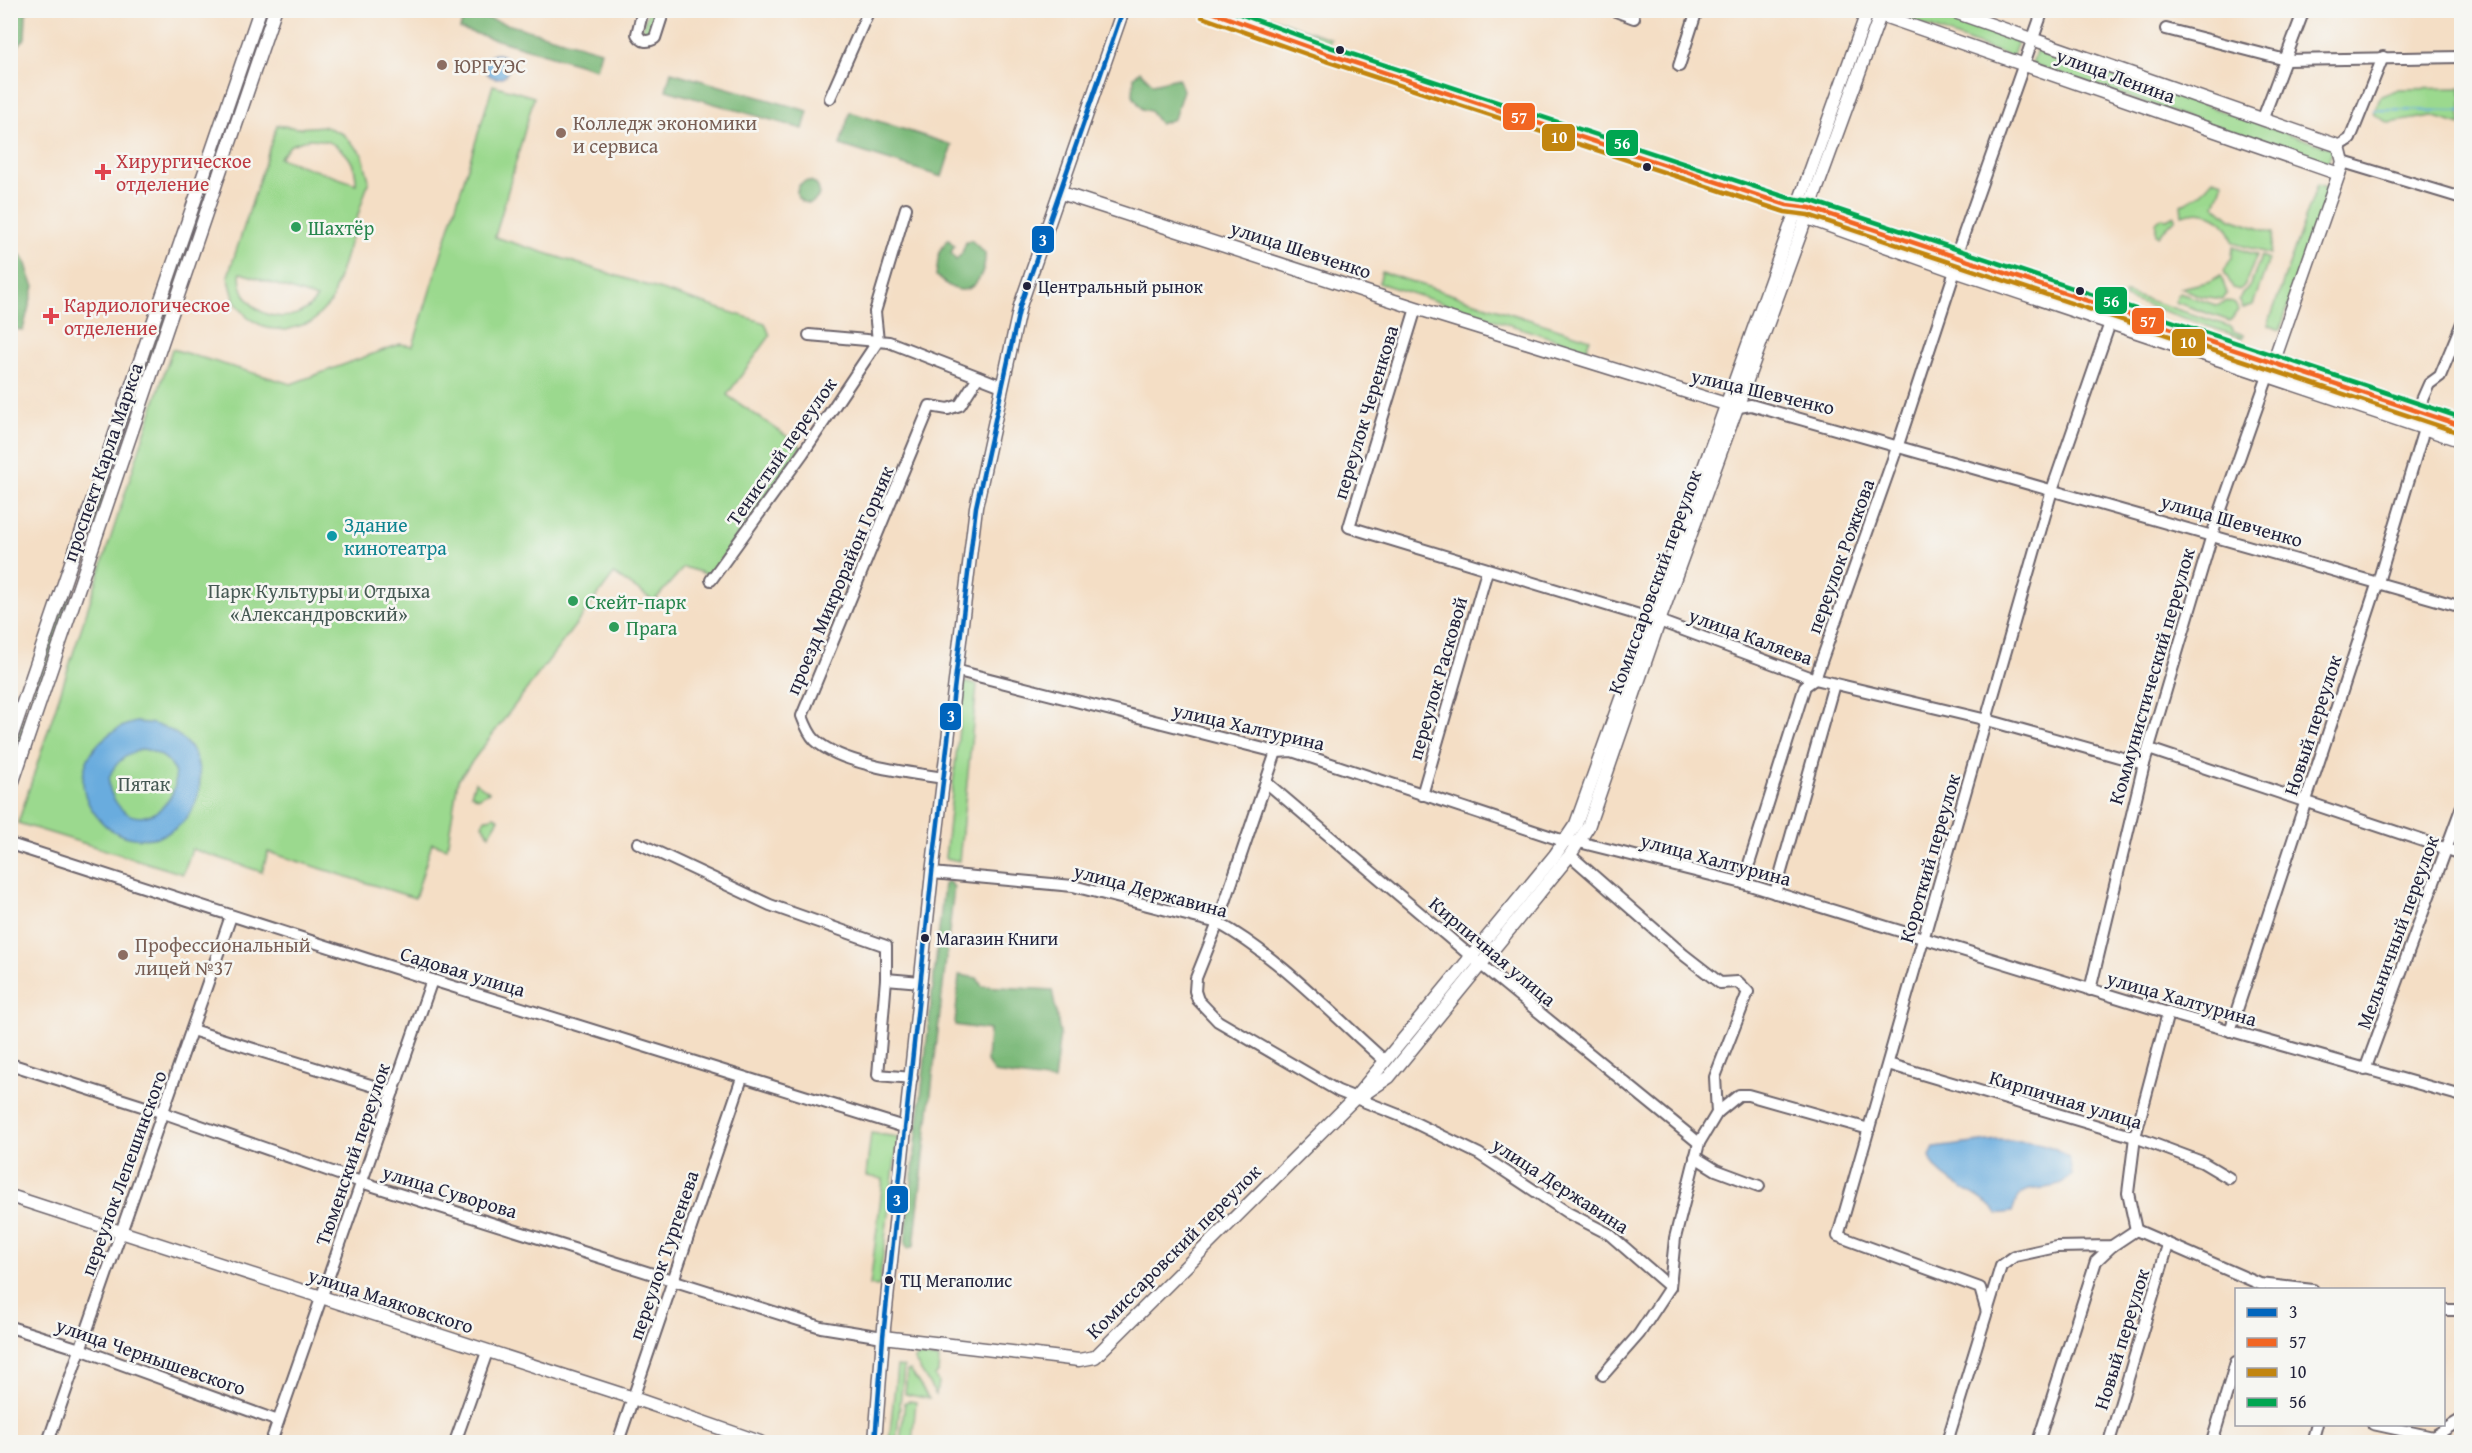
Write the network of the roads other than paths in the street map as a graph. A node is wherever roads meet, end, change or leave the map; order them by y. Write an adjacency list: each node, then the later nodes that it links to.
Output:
1 (260, 10): 59 (main road, проспект Карла Маркса)
2 (275, 10): 65 (main road, проспект Карла Маркса)
3 (643, 10): 4 (street)
4 (664, 10)
5 (869, 10): 22 (street)
6 (1123, 10): 26 (main road)
7 (1205, 10): 29 (main road)
8 (1613, 10): 14 (street)
9 (1697, 10): 21 (street)
10 (1948, 10): 16 (main road, улица Ленина)
11 (2043, 10): 16 (street)
12 (2304, 10): 19 (street)
13 (1875, 12): 20 (main road, улица Ленина); 29 (main road, Комиссаровский переулок)
14 (1634, 18)
15 (2166, 29): 19 (street)
16 (2031, 39): 20 (street); 23 (main road, улица Ленина)
17 (2383, 57): 18 (street); 19 (street); 24 (street)
18 (2462, 57)
19 (2286, 60): 23 (street)
20 (2024, 63): 25 (main road, улица Ленина); 30 (street)
21 (1678, 66)
22 (830, 98)
23 (2263, 118): 24 (main road, улица Ленина)
24 (2339, 146): 25 (main road)
25 (2341, 168): 27 (street, улица Ленина); 37 (main road, Коммунистический переулок)
26 (1061, 193): 32 (main road, улица Шевченко); 40 (main road)
27 (2462, 198)
28 (906, 208): 36 (street)
29 (1799, 210): 30 (main road); 31 (main road); 41 (main road, Комиссаровский переулок)
30 (1956, 256): 37 (main road)
31 (1955, 271): 33 (main road); 46 (street, переулок Рожкова)
32 (1416, 308): 41 (main road, улица Шевченко); 48 (street, переулок Черенкова)
33 (2110, 323): 38 (main road); 47 (street, Короткий переулок)
34 (2462, 323): 42 (street)
35 (809, 335): 36 (street)
36 (878, 341): 39 (street); 51 (street, Тенистый переулок)
37 (2274, 362): 38 (main road, Коммунистический переулок); 42 (main road)
38 (2268, 376): 44 (main road); 49 (street, Коммунистический переулок)
39 (978, 377): 40 (street); 63 (street, проезд Микрорайон Горняк)
40 (1002, 386): 55 (main road)
41 (1733, 406): 46 (street, улица Шевченко); 54 (main road, Комиссаровский переулок)
42 (2417, 411): 43 (main road)
43 (2462, 426)
44 (2424, 429): 45 (main road); 52 (street, Новый переулок)
45 (2462, 441)
46 (1898, 445): 47 (street, улица Шевченко); 56 (street, переулок Рожкова)
47 (2052, 490): 49 (street, улица Шевченко); 58 (street, Короткий переулок)
48 (1349, 527): 50 (street, улица Каляева)
49 (2212, 535): 52 (street, улица Шевченко); 60 (street, Коммунистический переулок)
50 (1487, 571): 54 (street, улица Каляева); 66 (street, переулок Расковой)
51 (711, 580)
52 (2378, 582): 53 (street, улица Шевченко); 67 (street, Новый переулок)
53 (2462, 607)
54 (1654, 620): 56 (street, улица Каляева); 69 (main road, Комиссаровский переулок); 70 (main road, Комиссаровский переулок)
55 (958, 671): 61 (street, улица Халтурина); 63 (main road)
56 (1815, 679): 57 (street, улица Каляева); 77 (street, переулок Рожкова)
57 (1834, 684): 58 (street, улица Каляева); 78 (street)
58 (1987, 720): 62 (street, улица Каляева); 81 (street, Короткий переулок)
59 (10, 741)
60 (2149, 749): 62 (street, Коммунистический переулок); 67 (street)
61 (1276, 752): 64 (street); 66 (street, улица Халтурина)
62 (2144, 764): 86 (street, Коммунистический переулок)
63 (944, 778): 76 (main road)
64 (1267, 783): 80 (street); 82 (street, Кирпичная улица)
65 (10, 790)
66 (1422, 795): 69 (street, улица Халтурина)
67 (2306, 802): 73 (street); 89 (street, Новый переулок)
68 (2462, 806): 73 (street, Мельничный переулок)
69 (1564, 841): 70 (street, улица Халтурина); 82 (main road, Комиссаровский переулок)
70 (1579, 842): 75 (main road, Комиссаровский переулок); 77 (street, улица Халтурина)
71 (638, 843): 83 (street)
72 (10, 844): 79 (street, Садовая улица)
73 (2446, 849): 74 (street); 93 (street, Мельничный переулок)
74 (2462, 854)
75 (1570, 855): 82 (main road, Комиссаровский переулок); 100 (street)
76 (932, 873): 80 (street, улица Державина); 85 (main road)
77 (1743, 882): 78 (street, улица Халтурина)
78 (1775, 893): 81 (street, улица Халтурина)
79 (231, 915): 84 (street, Садовая улица); 88 (street, переулок Лепешинского)
80 (1218, 923): 90 (street, улица Державина); 98 (street)
81 (1924, 939): 86 (street, улица Халтурина); 92 (street, Короткий переулок)
82 (1475, 960): 90 (main road, Комиссаровский переулок); 98 (main road, Комиссаровский переулок); 104 (street, Кирпичная улица)
83 (886, 979): 85 (street); 95 (street)
84 (432, 980): 94 (street, Садовая улица); 96 (street, Тюменский переулок)
85 (921, 982): 95 (main road)
86 (2090, 990): 87 (street, улица Халтурина)
87 (2168, 1014): 89 (street, улица Халтурина); 103 (street)
88 (192, 1030): 96 (street); 99 (street, переулок Лепешинского)
89 (2230, 1031): 93 (street, улица Халтурина)
90 (1384, 1061): 98 (main road, Комиссаровский переулок)
91 (10, 1064): 99 (street, улица Суворова)
92 (1888, 1064): 102 (street, Короткий переулок); 103 (street, Кирпичная улица)
93 (2365, 1070): 97 (street, улица Халтурина)
94 (741, 1078): 101 (street, Садовая улица); 114 (street, переулок Тургенева)
95 (912, 1078): 101 (main road)
96 (393, 1092): 107 (street, Тюменский переулок)
97 (2462, 1095)
98 (1354, 1099): 115 (street, улица Державина); 123 (main road, Комиссаровский переулок)
99 (164, 1113): 107 (street, улица Суворова); 111 (street, переулок Лепешинского)
100 (1717, 1113): 102 (street); 104 (street)
101 (906, 1128): 123 (main road)
102 (1869, 1129): 121 (street, Короткий переулок)
103 (2135, 1137): 106 (street, Кирпичная улица); 110 (street)
104 (1699, 1143): 105 (street)
105 (1695, 1157): 108 (street); 115 (street)
106 (2229, 1178)
107 (361, 1182): 114 (street, улица Суворова); 118 (street, Тюменский переулок)
108 (1759, 1185)
109 (10, 1196): 111 (main road, улица Маяковского)
110 (2136, 1230): 112 (street); 113 (street)
111 (120, 1232): 118 (main road, улица Маяковского); 124 (street, переулок Лепешинского)
112 (2168, 1245): 116 (street); 142 (street, Новый переулок)
113 (2112, 1246): 121 (street); 141 (street)
114 (673, 1279): 123 (street, улица Суворова); 128 (street, переулок Тургенева)
115 (1670, 1287): 127 (street)
116 (2259, 1287): 117 (street)
117 (2277, 1288)
118 (320, 1298): 125 (main road, улица Маяковского); 130 (street, Тюменский переулок)
119 (2445, 1310): 120 (street)
120 (2462, 1310)
121 (1987, 1312): 140 (street)
122 (10, 1327): 124 (street, улица Чернышевского)
123 (883, 1337): 139 (main road)
124 (80, 1349): 130 (street, улица Чернышевского); 134 (street, переулок Лепешинского)
125 (487, 1352): 128 (main road, улица Маяковского); 136 (street)
126 (2235, 1365): 143 (street)
127 (1603, 1375)
128 (633, 1398): 137 (street, переулок Тургенева); 138 (main road, улица Маяковского)
129 (2462, 1419): 133 (street)
130 (278, 1421): 135 (street, Тюменский переулок)
131 (2317, 1426): 144 (street)
132 (2377, 1426): 133 (street)
133 (2432, 1440)
134 (48, 1443)
135 (271, 1443)
136 (455, 1443)
137 (618, 1443)
138 (760, 1443)
139 (875, 1443)
140 (1947, 1443)
141 (2038, 1443)
142 (2109, 1443)
143 (2212, 1443)
144 (2312, 1443)

